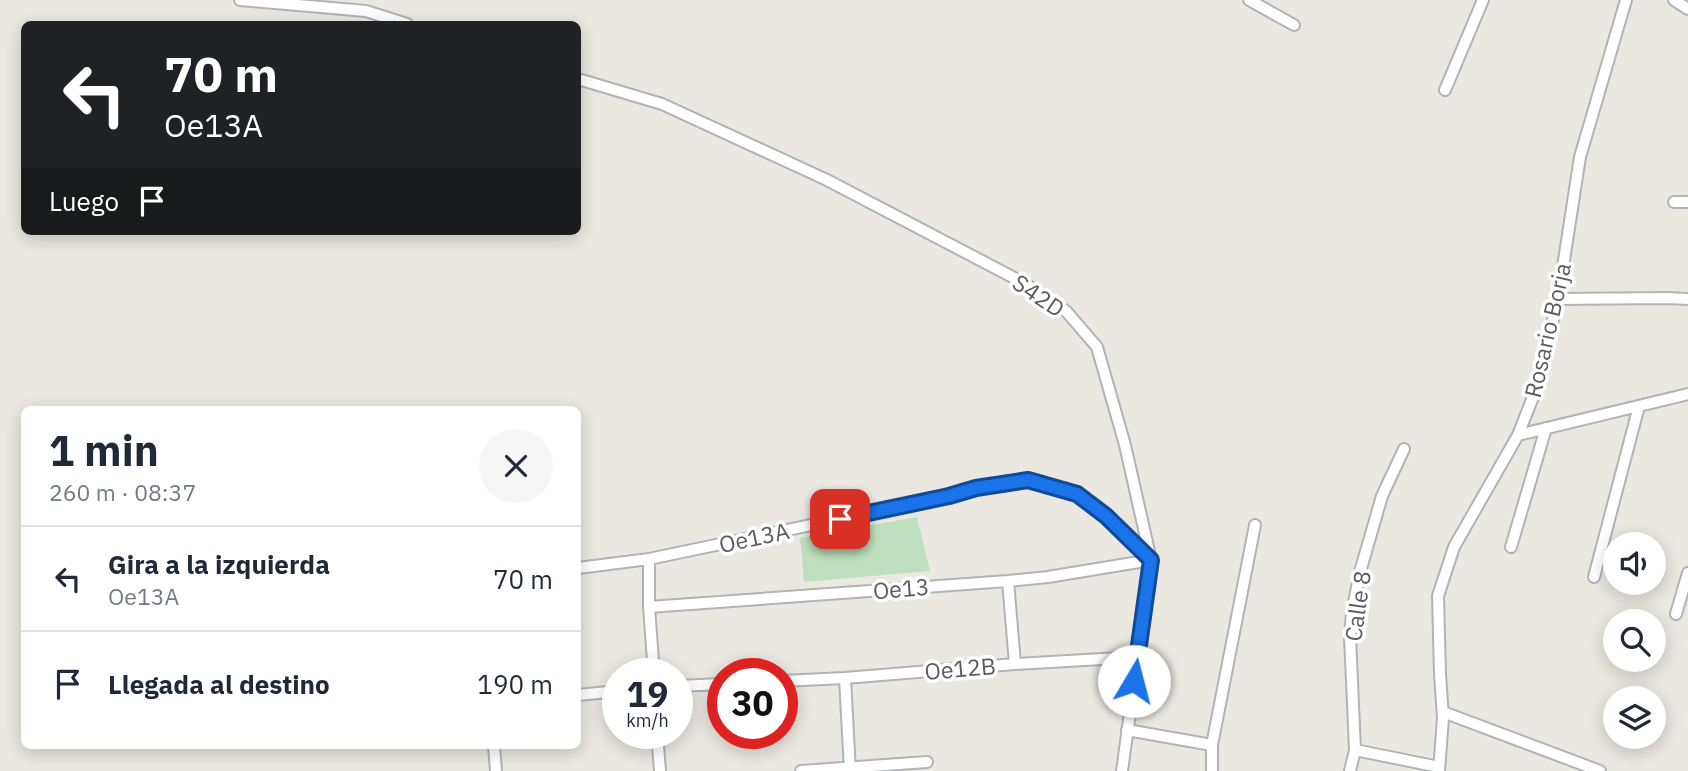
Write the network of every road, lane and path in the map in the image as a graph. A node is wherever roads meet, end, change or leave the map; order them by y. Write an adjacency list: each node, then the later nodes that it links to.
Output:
1 (240, 0): 8 (street)
2 (1249, 0): 6 (street)
3 (1483, 0): 11 (street)
4 (1626, 0): 14 (street, Rosario Borja)
5 (1674, 0): 7 (street)
6 (1271, 5): 9 (street)
7 (1688, 9)
8 (398, 21)
9 (1294, 25)
10 (581, 80): 24 (street, S42D)
11 (1445, 90)
12 (1674, 202): 13 (street)
13 (1688, 202)
14 (1558, 299): 15 (street); 19 (street, Rosario Borja)
15 (1688, 299)
16 (1688, 394): 17 (street)
17 (1639, 406): 18 (street); 27 (street)
18 (1546, 428): 19 (street); 22 (street)
19 (1518, 435): 38 (street, Rosario Borja)
20 (1404, 449): 43 (street, Calle 8)
21 (1255, 525): 40 (street)
22 (1511, 547)
23 (649, 559): 24 (street, Oe13A); 25 (street, Oe13A); 29 (street)
24 (1151, 560): 28 (street, Oe13); 31 (street, S42D)
25 (581, 568)
26 (1688, 573): 30 (street)
27 (1594, 577)
28 (1008, 581): 29 (street, Oe13); 33 (street)
29 (649, 607): 32 (street)
30 (1676, 614)
31 (1137, 657): 33 (street, Oe12B); 39 (street, S42D)
32 (653, 658)
33 (1015, 664): 34 (street, Oe12B)
34 (845, 678): 35 (street, Oe12B); 45 (street)
35 (798, 680)
36 (602, 693): 37 (street)
37 (581, 695)
38 (1443, 712): 46 (street, Rosario Borja); 53 (street)
39 (1126, 730): 40 (street); 50 (street, S42D)
40 (1212, 745): 51 (street)
41 (494, 749): 47 (street)
42 (658, 749): 48 (street)
43 (1355, 750): 46 (street); 52 (street, Calle 8)
44 (927, 762): 45 (street)
45 (850, 769): 49 (street)
46 (1439, 769)
47 (496, 771)
48 (660, 771)
49 (801, 771)
50 (1122, 771)
51 (1212, 771)
52 (1350, 771)
53 (1600, 771)

